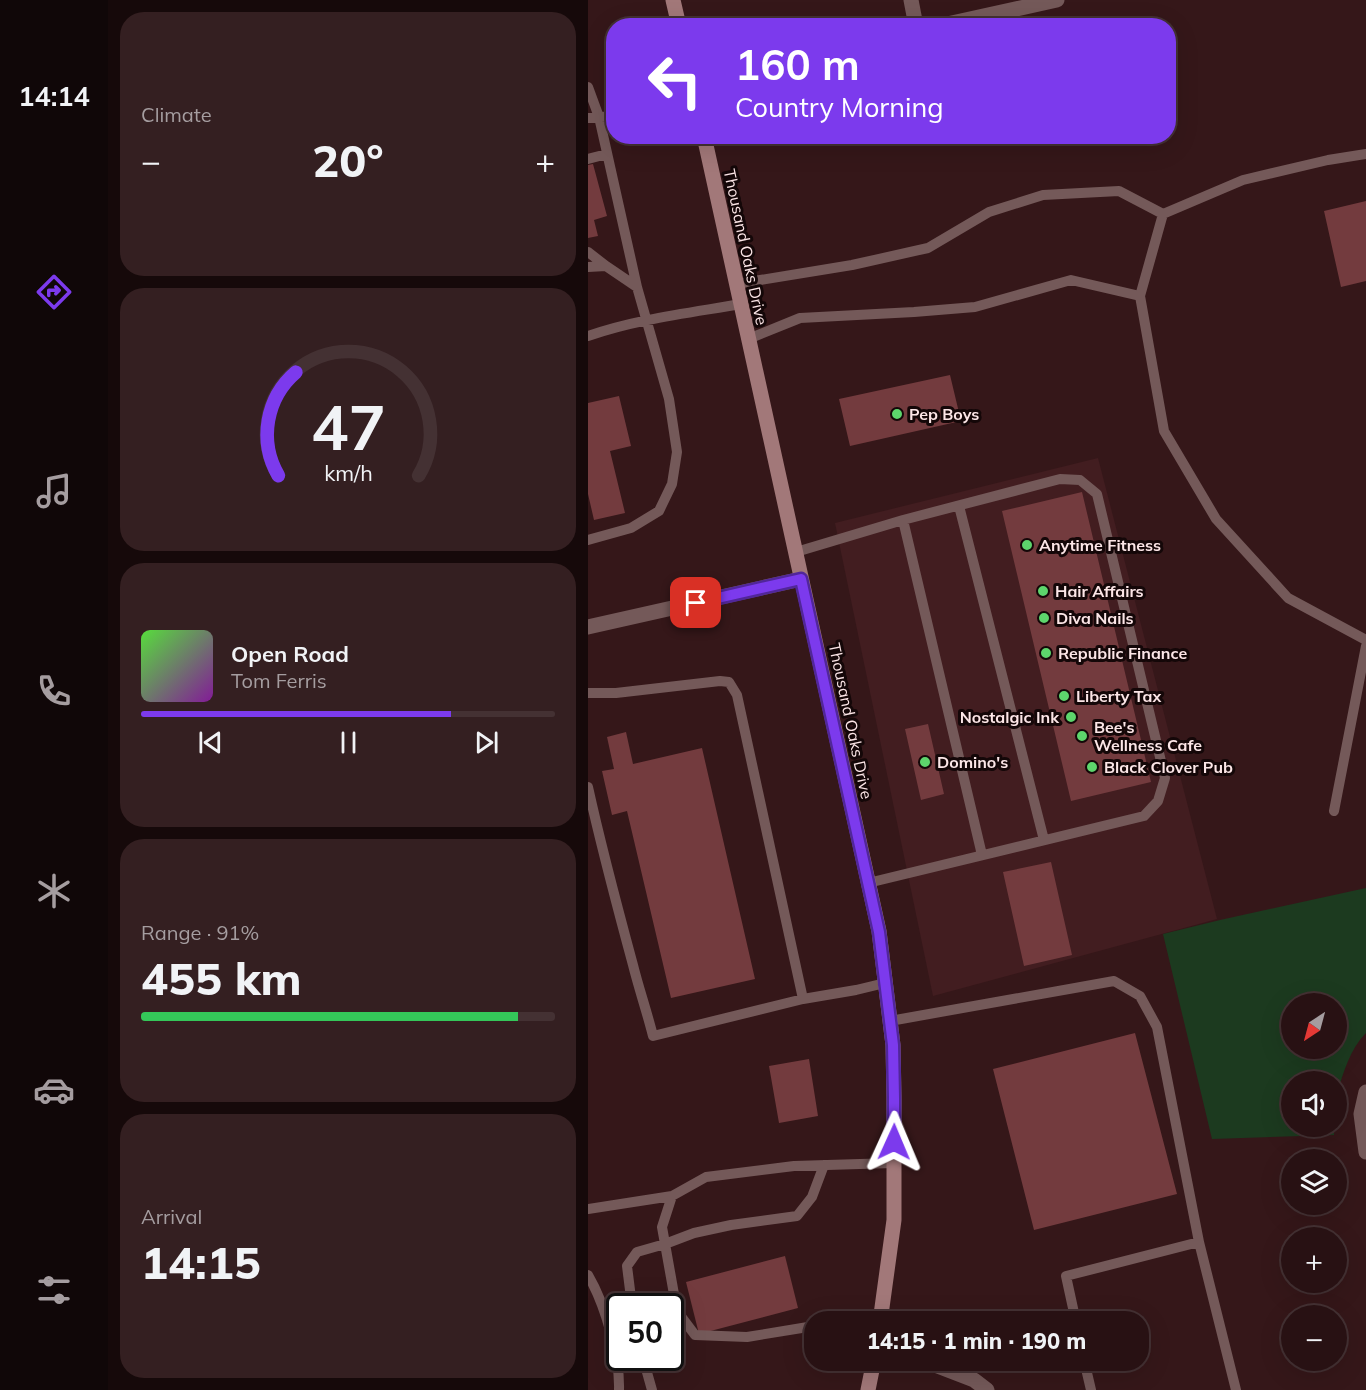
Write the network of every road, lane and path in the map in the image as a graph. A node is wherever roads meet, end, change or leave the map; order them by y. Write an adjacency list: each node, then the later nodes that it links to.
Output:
1 (673, 0): 4 (main road)
2 (911, 0): 5 (street)
3 (1057, 0): 6 (street)
4 (677, 18)
5 (914, 18)
6 (975, 18)
7 (588, 87): 8 (lane)
8 (594, 118): 10 (lane)
9 (706, 144): 17 (main road, Thousand Oaks Drive)
10 (608, 154): 12 (lane); 18 (lane)
11 (1366, 154): 13 (lane)
12 (588, 159)
13 (1163, 214): 17 (lane); 19 (lane)
14 (588, 252): 15 (lane)
15 (606, 266): 16 (lane); 18 (lane)
16 (588, 267)
17 (736, 284): 20 (main road, Thousand Oaks Drive)
18 (637, 288): 21 (lane)
19 (1140, 296): 23 (lane); 30 (lane)
20 (741, 304): 21 (lane); 23 (main road, Thousand Oaks Drive)
21 (647, 320): 22 (lane); 26 (lane)
22 (588, 336)
23 (748, 339): 27 (main road, Thousand Oaks Drive)
24 (959, 506): 25 (lane); 35 (lane); 35 (lane)
25 (903, 520): 27 (lane); 36 (lane)
26 (588, 540)
27 (796, 552): 28 (main road, Thousand Oaks Drive)
28 (801, 579): 29 (street); 37 (main road, Thousand Oaks Drive)
29 (588, 627)
30 (1366, 640)
31 (1366, 646): 34 (lane)
32 (588, 693): 39 (lane)
33 (588, 787): 39 (lane)
34 (1334, 811)
35 (1044, 840): 36 (lane)
36 (982, 855): 37 (lane)
37 (868, 883): 38 (main road, Thousand Oaks Drive)
38 (885, 983): 39 (lane); 40 (main road, Thousand Oaks Drive)
39 (803, 999)
40 (890, 1021): 43 (main road, Thousand Oaks Drive); 47 (lane)
41 (1366, 1092): 42 (street)
42 (1366, 1152)
43 (893, 1163): 44 (lane); 51 (main road, Thousand Oaks Drive)
44 (824, 1165): 45 (lane); 48 (lane)
45 (672, 1196): 46 (lane); 48 (lane)
46 (588, 1209)
47 (1199, 1242): 52 (lane); 63 (lane)
48 (665, 1244): 50 (lane); 53 (lane)
49 (588, 1275): 58 (lane)
50 (630, 1293)
51 (882, 1311)
52 (1074, 1311)
53 (804, 1328)
54 (646, 1371): 59 (lane)
55 (871, 1371): 60 (main road)
56 (951, 1371): 61 (street)
57 (1087, 1371): 62 (lane)
58 (619, 1390)
59 (652, 1390)
60 (867, 1390)
61 (987, 1390)
62 (1091, 1390)
63 (1236, 1390)

